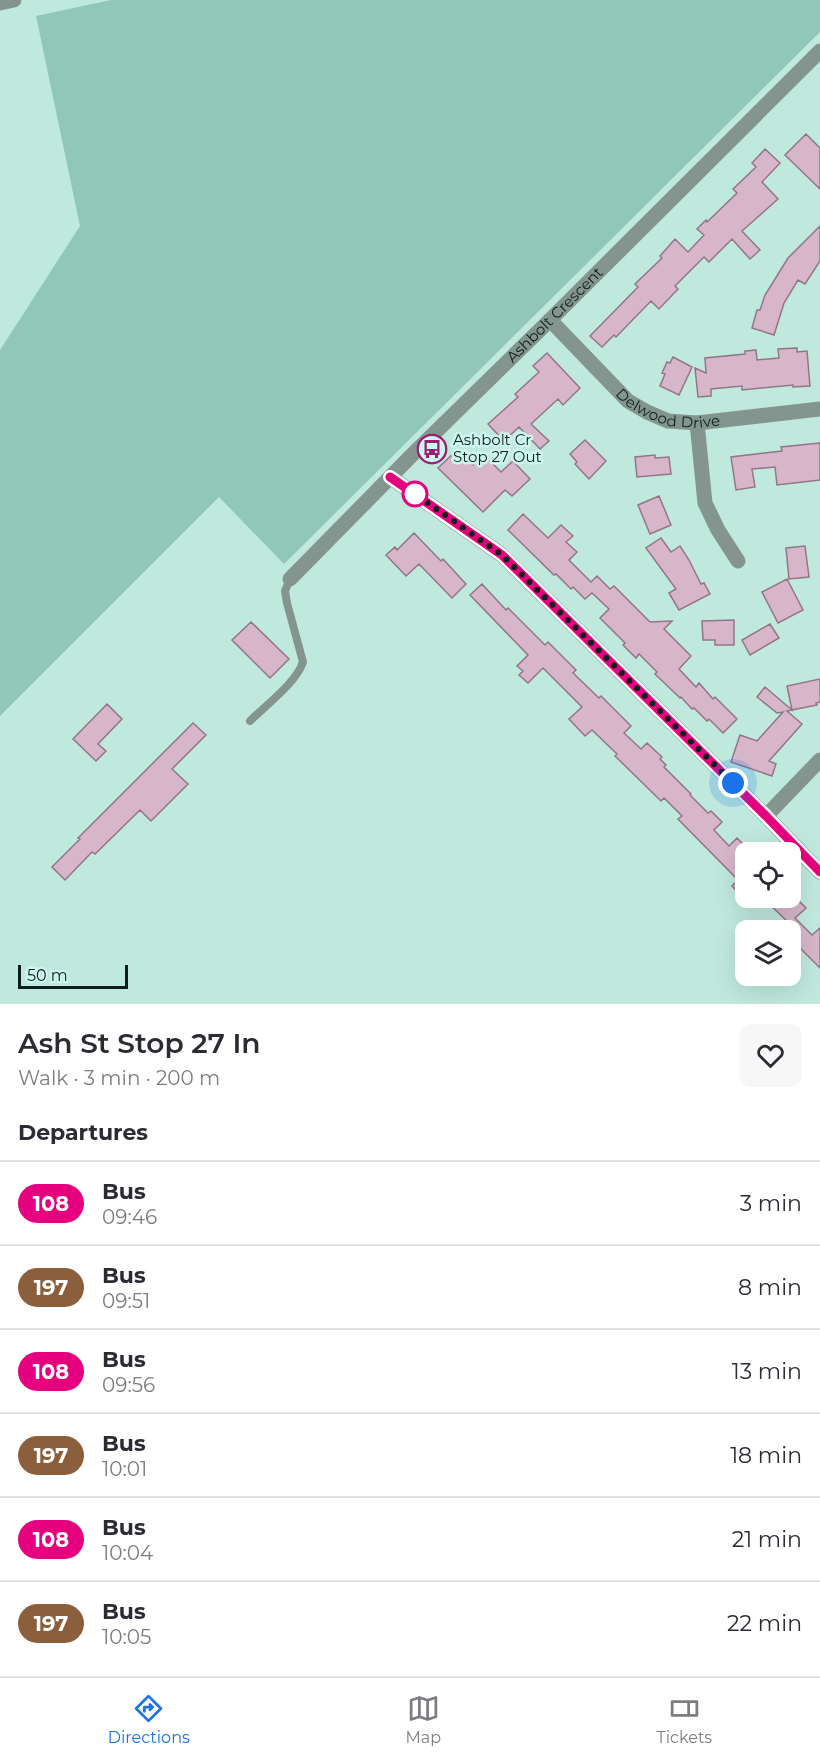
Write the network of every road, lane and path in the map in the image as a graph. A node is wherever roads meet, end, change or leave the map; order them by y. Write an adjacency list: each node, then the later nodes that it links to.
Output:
1 (14, 0): 2 (street)
2 (0, 3)
3 (820, 51): 4 (street, Ashbolt Crescent)
4 (550, 320): 6 (street, Delwood Drive); 7 (street, Ashbolt Crescent)
5 (820, 409): 6 (street, Delwood Drive)
6 (697, 423): 8 (street)
7 (390, 477): 9 (street, Ashbolt Crescent); 12 (street)
8 (738, 561)
9 (290, 579): 10 (lane)
10 (250, 721)
11 (820, 760): 12 (street)
12 (766, 816): 13 (street)
13 (820, 872)

